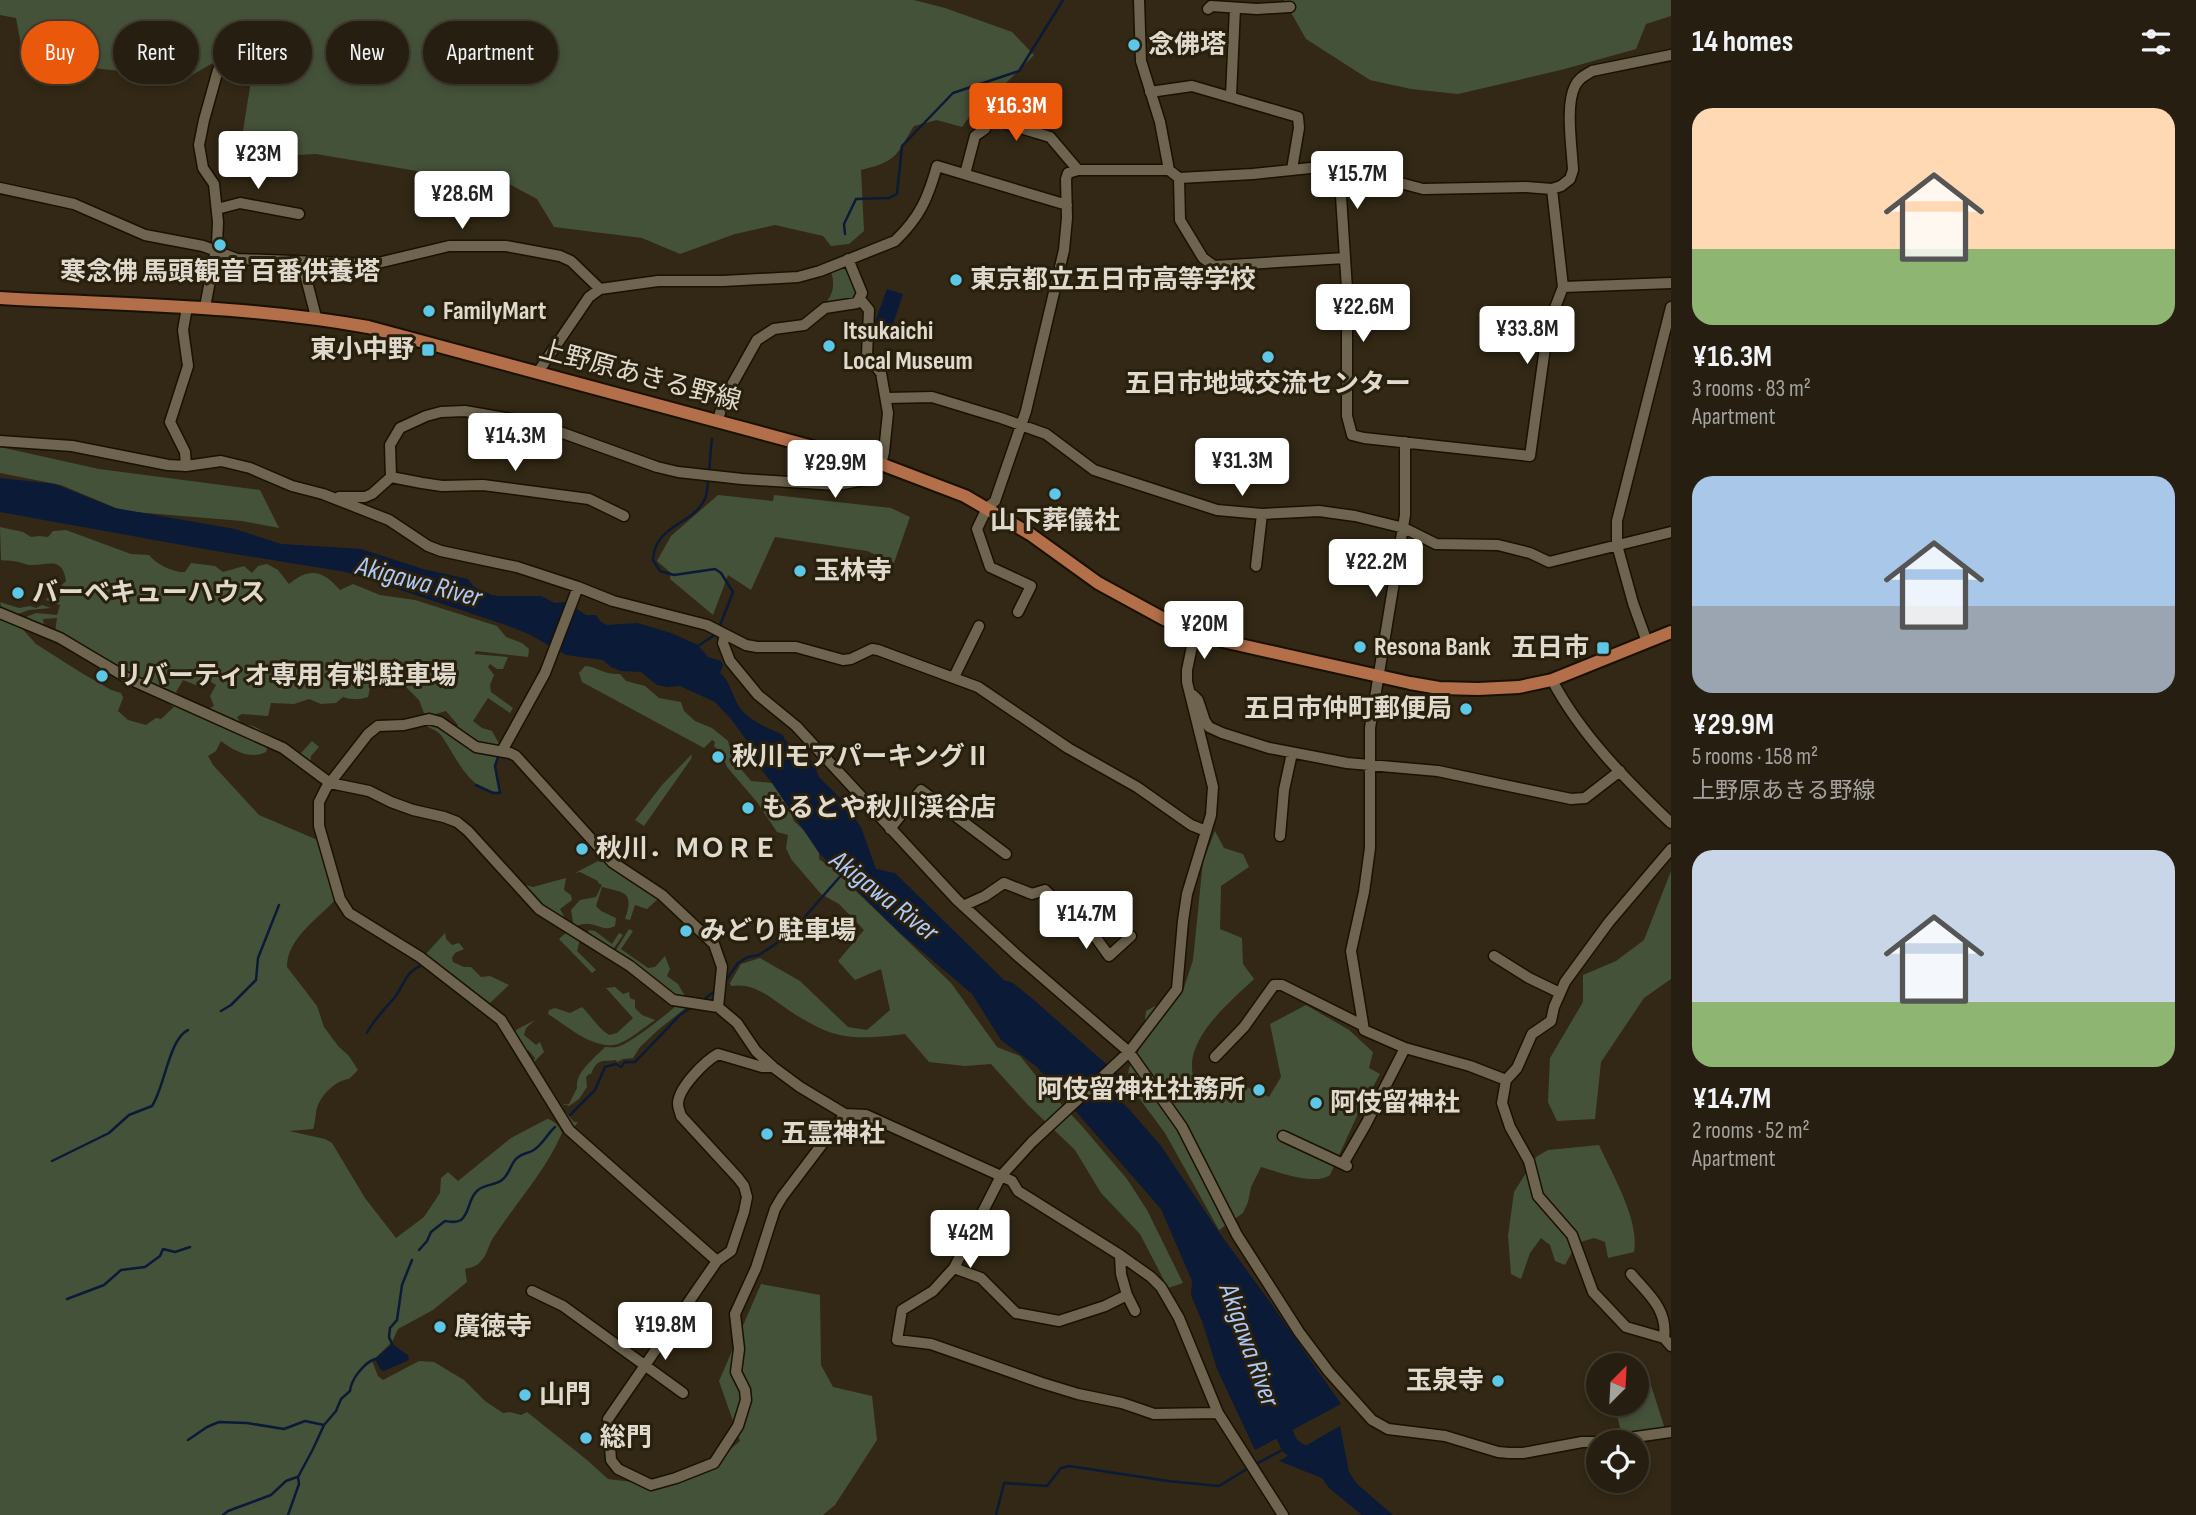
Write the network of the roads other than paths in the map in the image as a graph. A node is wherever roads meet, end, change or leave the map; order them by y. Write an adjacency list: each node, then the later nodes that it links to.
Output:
1 (1139, 0): 7 (street)
2 (1290, 7): 3 (street)
3 (1235, 8): 4 (street); 8 (street)
4 (1208, 9)
5 (1671, 55): 16 (street)
6 (214, 84): 18 (street)
7 (1150, 92): 8 (street); 12 (street)
8 (1231, 96): 10 (street)
9 (1339, 165): 10 (street); 16 (street); 21 (street)
10 (1292, 169): 14 (street)
11 (1078, 170): 12 (street); 13 (street); 17 (street)
12 (1169, 170): 14 (street)
13 (965, 174): 17 (street); 22 (street)
14 (1179, 178): 21 (street)
15 (0, 188): 20 (street)
16 (1552, 189): 25 (street)
17 (1067, 205): 36 (street)
18 (217, 209): 19 (street); 20 (street)
19 (299, 214)
20 (215, 251): 23 (street); 30 (street)
21 (1345, 258): 38 (street)
22 (848, 259): 26 (street); 28 (street)
23 (299, 262): 26 (street); 32 (street)
24 (1671, 283): 25 (street)
25 (1563, 287): 38 (street)
26 (600, 289): 33 (street)
27 (0, 298): 29 (main road, 上野原あきる野線)
28 (860, 299): 34 (street); 35 (street)
29 (187, 307): 30 (main road, 上野原あきる野線); 40 (street)
30 (205, 307): 32 (main road, 上野原あきる野線)
31 (1671, 307): 48 (street)
32 (316, 317): 33 (main road, 上野原あきる野線)
33 (538, 372): 35 (main road, 上野原あきる野線)
34 (887, 398): 36 (street); 39 (street)
35 (718, 421): 39 (main road, 上野原あきる野線)
36 (1021, 426): 43 (street); 44 (street)
37 (0, 441): 40 (street)
38 (1405, 442): 46 (street)
39 (881, 464): 41 (street); 43 (main road, 上野原あきる野線)
40 (186, 466): 42 (street)
41 (391, 477): 42 (street); 45 (street)
42 (335, 499): 50 (street)
43 (987, 508): 51 (street); 55 (main road, 上野原あきる野線)
44 (1262, 514): 46 (street); 49 (street)
45 (625, 516)
46 (1404, 528): 48 (street); 58 (street)
47 (1671, 532): 48 (street)
48 (1617, 545): 57 (street)
49 (1256, 566)
50 (577, 589): 54 (street); 62 (street)
51 (1018, 612)
52 (0, 613): 66 (street)
53 (979, 626): 59 (street)
54 (721, 632): 59 (street); 68 (street)
55 (1195, 632): 58 (main road, 上野原あきる野線); 61 (street)
56 (1671, 632): 57 (main road, 上野原あきる野線)
57 (1647, 642): 60 (main road, 上野原あきる野線)
58 (1378, 676): 60 (main road, 上野原あきる野線); 64 (street)
59 (954, 677): 69 (street)
60 (1552, 680): 65 (street)
61 (1189, 690): 63 (street); 69 (street)
62 (502, 751): 66 (street); 77 (street)
63 (1292, 752): 64 (street); 70 (street)
64 (1370, 766): 65 (street); 78 (street)
65 (1620, 771): 67 (street)
66 (330, 783): 77 (street); 87 (street)
67 (1671, 823)
68 (890, 829): 72 (street); 73 (street)
69 (1206, 831): 80 (street)
70 (1280, 836)
71 (1671, 849): 76 (street)
72 (1006, 854)
73 (963, 906): 74 (street); 80 (street)
74 (1131, 936)
75 (1494, 956): 76 (street)
76 (1560, 993): 83 (street)
77 (718, 1007): 82 (street)
78 (1362, 1025): 79 (street); 81 (street)
79 (1405, 1048): 83 (street); 85 (street)
80 (1128, 1054): 86 (street); 97 (street)
81 (1215, 1057)
82 (774, 1067): 84 (street); 87 (street)
83 (1506, 1080): 93 (street)
84 (845, 1114): 88 (street); 94 (street)
85 (1283, 1136)
86 (1120, 1255): 91 (street); 96 (street)
87 (717, 1261): 94 (street)
88 (954, 1268): 91 (street); 96 (street)
89 (1631, 1274): 93 (street)
90 (532, 1291): 94 (street)
91 (1127, 1295): 92 (street)
92 (1135, 1311)
93 (1667, 1342)
94 (645, 1365): 95 (street)
95 (683, 1393)
96 (1218, 1413): 98 (street)
97 (1671, 1432)
98 (1283, 1515)

